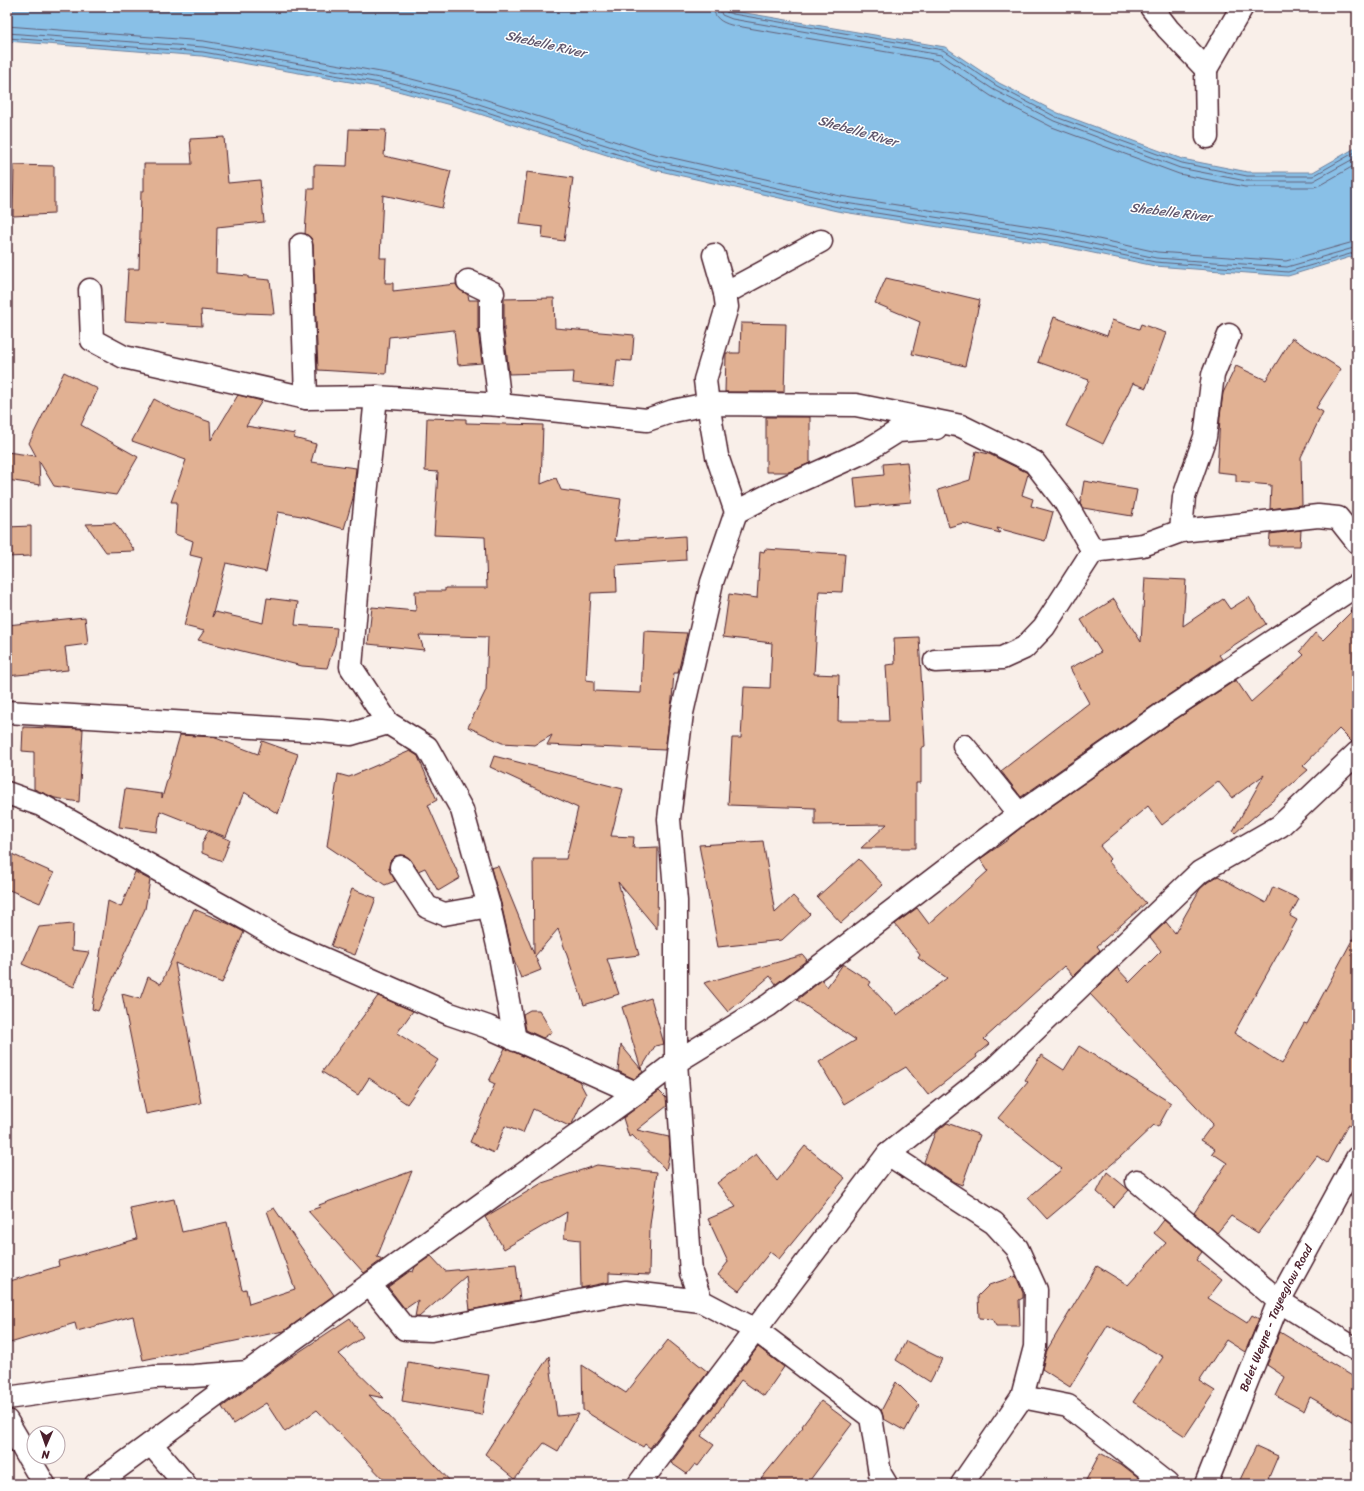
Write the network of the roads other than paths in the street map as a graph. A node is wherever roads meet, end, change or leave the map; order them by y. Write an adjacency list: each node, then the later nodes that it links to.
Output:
1 (1151, 7): 3 (street)
2 (1242, 7): 3 (street)
3 (1206, 70): 4 (street)
4 (1207, 137)
5 (821, 241): 10 (street)
6 (301, 246): 13 (street)
7 (714, 256): 10 (street)
8 (468, 281): 15 (street)
9 (90, 290): 13 (street)
10 (725, 293): 14 (street)
11 (1229, 335): 18 (street)
12 (376, 397): 13 (street); 15 (street); 24 (street)
13 (306, 398)
14 (708, 404): 15 (street); 16 (street); 17 (street)
15 (500, 405)
16 (961, 426): 17 (street); 20 (street)
17 (736, 512): 32 (street)
18 (1181, 531): 19 (street); 20 (street)
19 (1357, 542)
20 (1093, 551): 22 (street)
21 (1357, 585): 28 (street)
22 (935, 661)
23 (7, 712): 24 (street)
24 (388, 723): 30 (street)
25 (964, 746): 28 (street)
26 (1357, 753): 34 (street)
27 (7, 793): 31 (street)
28 (1019, 814): 32 (street)
29 (401, 867): 30 (street)
30 (488, 906): 31 (street)
31 (515, 1040): 33 (street)
32 (676, 1062): 33 (street); 39 (street)
33 (636, 1093): 37 (street)
34 (888, 1154): 40 (street); 43 (street)
35 (1357, 1158): 38 (street, Belet Weyne - Tayeeglow Road)
36 (1137, 1181): 38 (street)
37 (370, 1285): 39 (street); 42 (street)
38 (1278, 1300): 41 (street); 54 (street, Belet Weyne - Tayeeglow Road)
39 (701, 1301): 40 (street)
40 (756, 1330): 47 (street); 51 (street)
41 (1357, 1350)
42 (248, 1372): 44 (street); 46 (street)
43 (1022, 1397): 52 (street); 53 (street)
44 (7, 1398)
45 (7, 1421): 48 (street)
46 (151, 1444): 49 (street); 50 (street)
47 (878, 1481)
48 (44, 1484)
49 (96, 1484)
50 (185, 1484)
51 (639, 1484)
52 (962, 1484)
53 (1167, 1484)
54 (1206, 1484)

